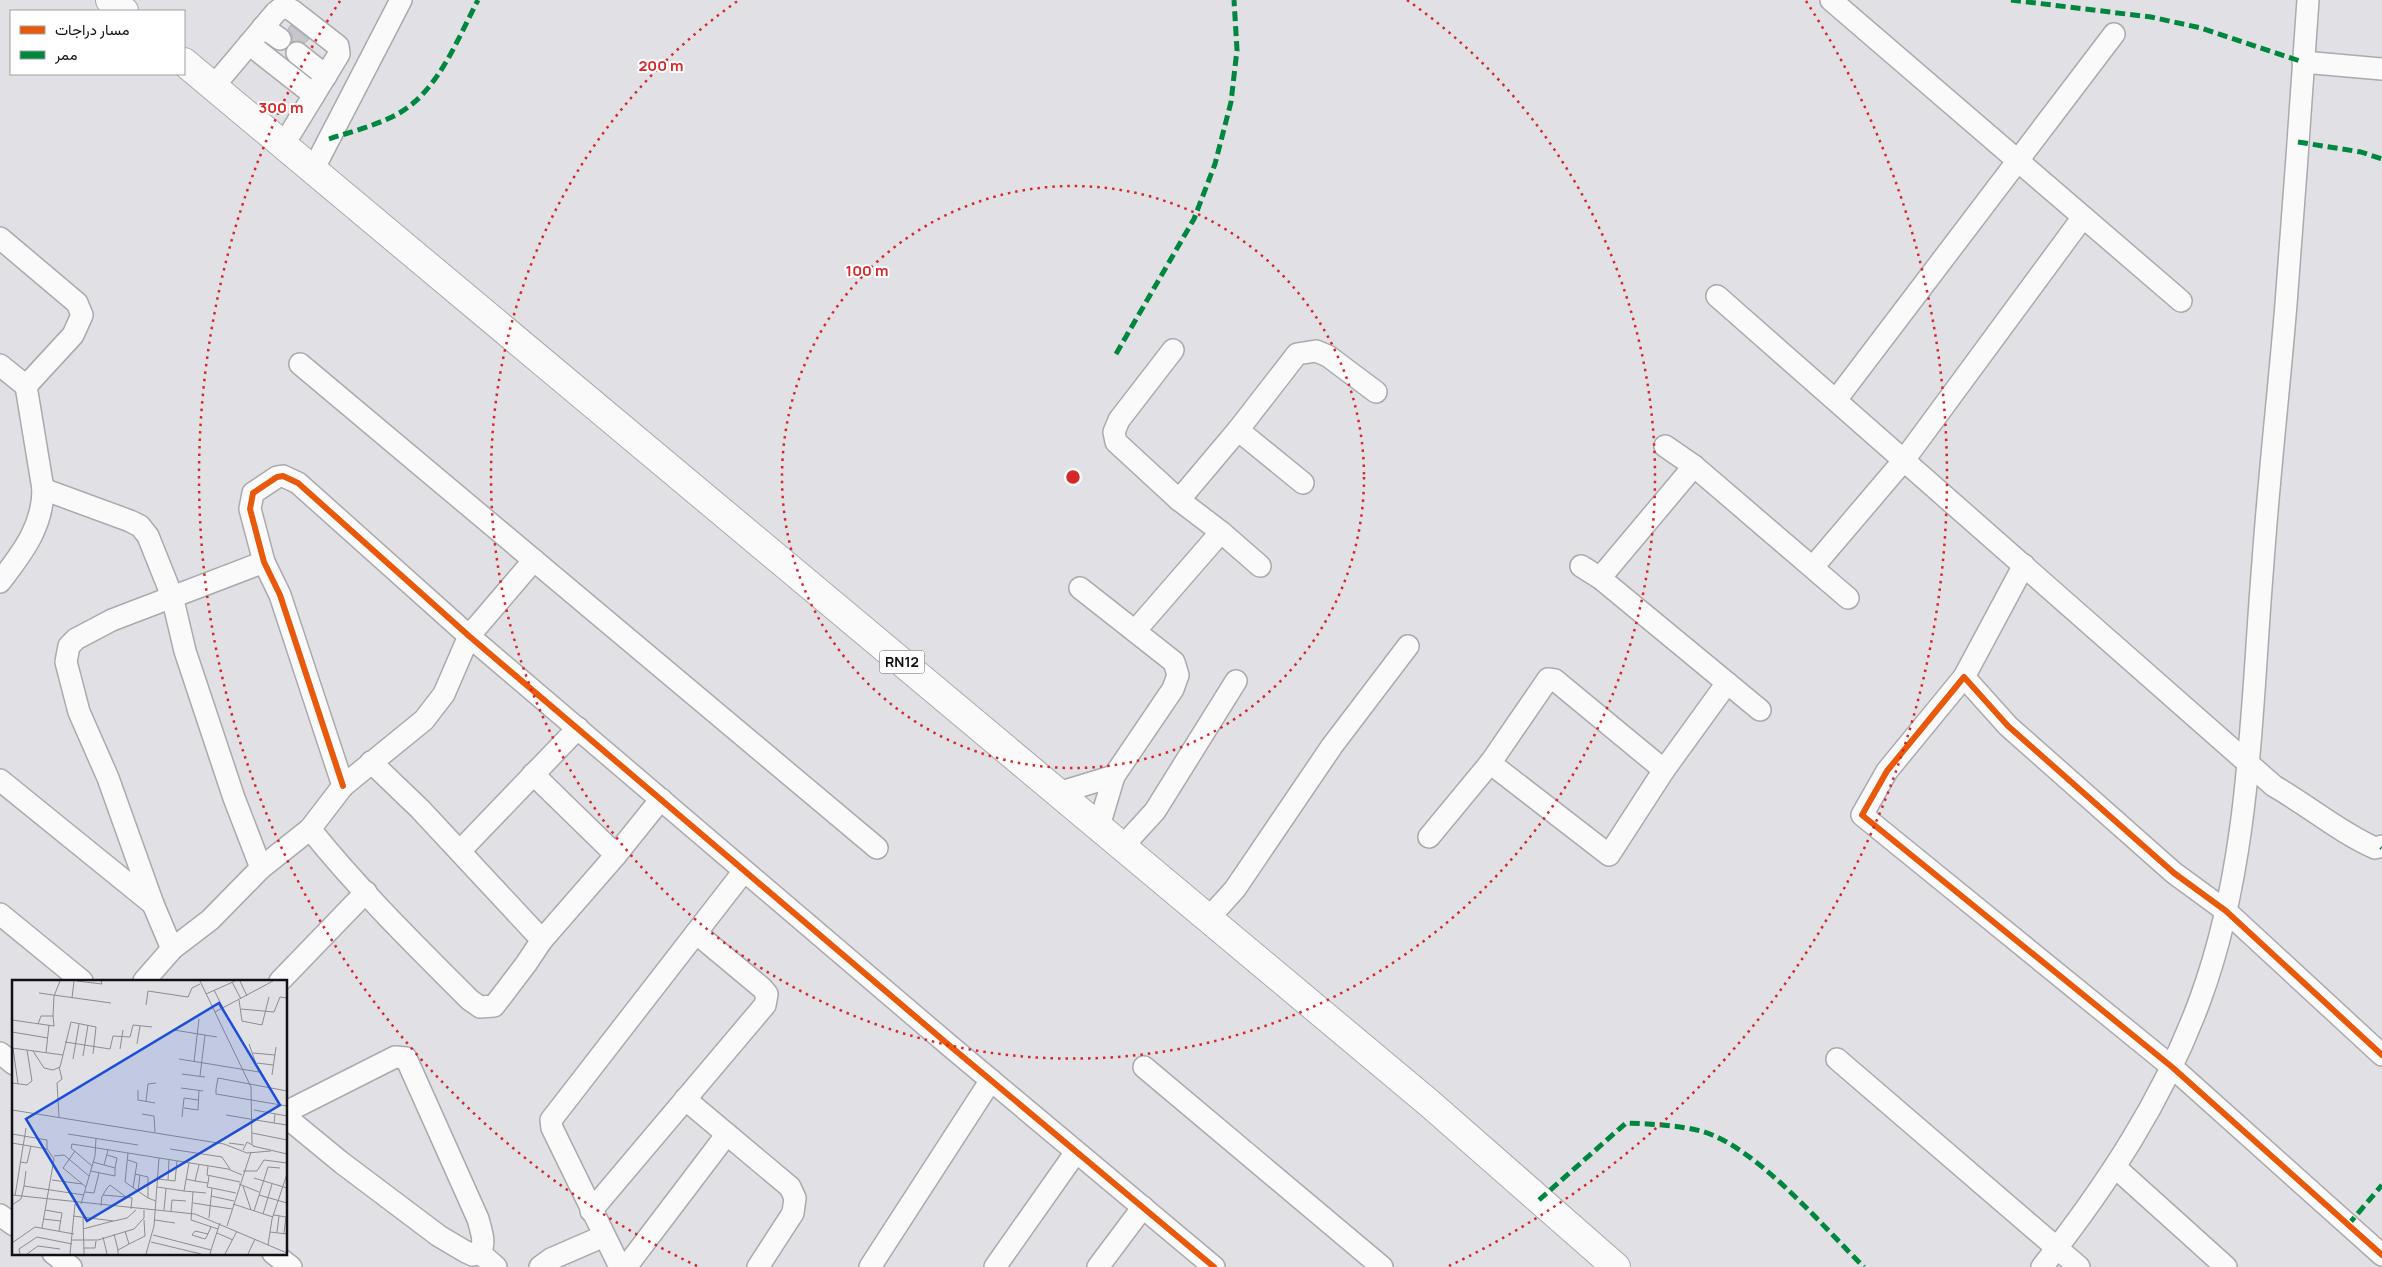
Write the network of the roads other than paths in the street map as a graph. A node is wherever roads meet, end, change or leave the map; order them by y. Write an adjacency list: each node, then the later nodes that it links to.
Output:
1 (110, 0): 5 (main road)
2 (401, 0): 17 (street)
3 (1831, 0): 16 (street)
4 (2308, 0): 9 (street)
5 (123, 10)
6 (2114, 34): 16 (street)
7 (249, 44): 12 (street); 13 (street); 14 (street)
8 (297, 54): 12 (street)
9 (2303, 62): 11 (street); 55 (street)
10 (185, 63): 13 (main road, RN12)
11 (2382, 68)
12 (326, 76): 14 (street)
13 (213, 87): 15 (main road, RN12)
14 (314, 95): 15 (street)
15 (284, 144): 17 (main road, RN12)
16 (2018, 160): 18 (street); 27 (street)
17 (313, 170): 63 (main road, RN12)
18 (2083, 217): 21 (street); 30 (street)
19 (0, 238): 25 (street)
20 (1717, 296): 27 (street)
21 (2182, 301)
22 (1173, 350): 34 (street)
23 (300, 364): 36 (street)
24 (0, 365): 25 (street)
25 (26, 386): 33 (street)
26 (1376, 392): 28 (street)
27 (1836, 400): 30 (street)
28 (1238, 430): 32 (street); 34 (street)
29 (1665, 446): 31 (street)
30 (1904, 460): 38 (street); 41 (street)
31 (1694, 466): 41 (street); 42 (street)
32 (1303, 483)
33 (43, 489): 43 (street); 45 (street)
34 (1179, 500): 35 (street)
35 (1221, 532): 39 (street); 47 (street)
36 (534, 560): 48 (street); 70 (street)
37 (264, 562): 45 (street); 48 (street); 62 (street)
38 (2024, 565): 50 (street); 55 (street)
39 (1260, 566)
40 (1580, 566): 42 (street)
41 (1814, 567): 46 (street)
42 (1600, 578): 52 (street)
43 (0, 582)
44 (1080, 588): 47 (street)
45 (172, 596): 73 (street); 76 (street)
46 (1848, 598)
47 (1135, 631): 60 (street)
48 (469, 636): 54 (street); 56 (street)
49 (1408, 646): 79 (street)
50 (1964, 677): 77 (street); 91 (street)
51 (1236, 681): 68 (street)
52 (1727, 683): 53 (street); 58 (street)
53 (1760, 710)
54 (578, 728): 59 (street); 64 (street)
55 (2248, 761): 69 (street); 77 (street)
56 (371, 762): 62 (street); 71 (street)
57 (1490, 763): 58 (street); 58 (street); 67 (street)
58 (1664, 770)
59 (533, 774): 71 (street); 72 (street)
60 (1114, 776): 63 (street); 65 (street)
61 (0, 780): 76 (street)
62 (343, 786): 66 (street)
63 (1058, 793): 65 (main road, RN12)
64 (661, 799): 72 (street); 74 (street)
65 (1098, 826): 68 (main road, RN12)
66 (310, 829): 73 (street); 75 (street)
67 (1429, 837)
68 (1124, 846): 79 (main road, RN12)
69 (2382, 846)
70 (877, 848)
71 (460, 851): 81 (street)
72 (616, 855): 81 (street)
73 (261, 868): 82 (street)
74 (744, 871): 80 (street); 92 (street)
75 (366, 892): 81 (street); 85 (street)
76 (153, 904): 82 (street)
77 (2226, 911): 87 (street); 91 (street)
78 (0, 914): 83 (street)
79 (1208, 919): 121 (main road, RN12)
80 (696, 933): 93 (street); 100 (street)
81 (542, 940)
82 (172, 949): 84 (street)
83 (81, 980)
84 (145, 980)
85 (281, 980)
86 (0, 1053): 89 (street)
87 (2382, 1055)
88 (1837, 1059): 104 (street)
89 (12, 1062)
90 (1144, 1067): 120 (street)
91 (2172, 1067): 98 (street); 108 (street)
92 (991, 1080): 97 (street); 116 (street)
93 (685, 1099): 96 (street); 100 (street)
94 (288, 1111): 105 (street)
95 (288, 1120): 105 (street)
96 (727, 1134): 114 (street); 115 (street)
97 (1076, 1152): 99 (street); 117 (street)
98 (2115, 1167): 104 (street); 124 (street)
99 (1143, 1207): 118 (street); 119 (street)
100 (591, 1211): 103 (street)
101 (0, 1215): 102 (street)
102 (12, 1224)
103 (604, 1236): 112 (street); 113 (street)
104 (2056, 1249): 122 (street); 123 (street)
105 (480, 1253): 111 (street)
106 (54, 1254): 109 (street)
107 (274, 1254): 110 (street)
108 (2378, 1259)
109 (71, 1267)
110 (291, 1267)
111 (496, 1267)
112 (540, 1267)
113 (620, 1267)
114 (626, 1267)
115 (758, 1267)
116 (870, 1267)
117 (996, 1267)
118 (1098, 1267)
119 (1214, 1267)
120 (1382, 1267)
121 (1616, 1267)
122 (2042, 1267)
123 (2078, 1267)
124 (2226, 1267)

